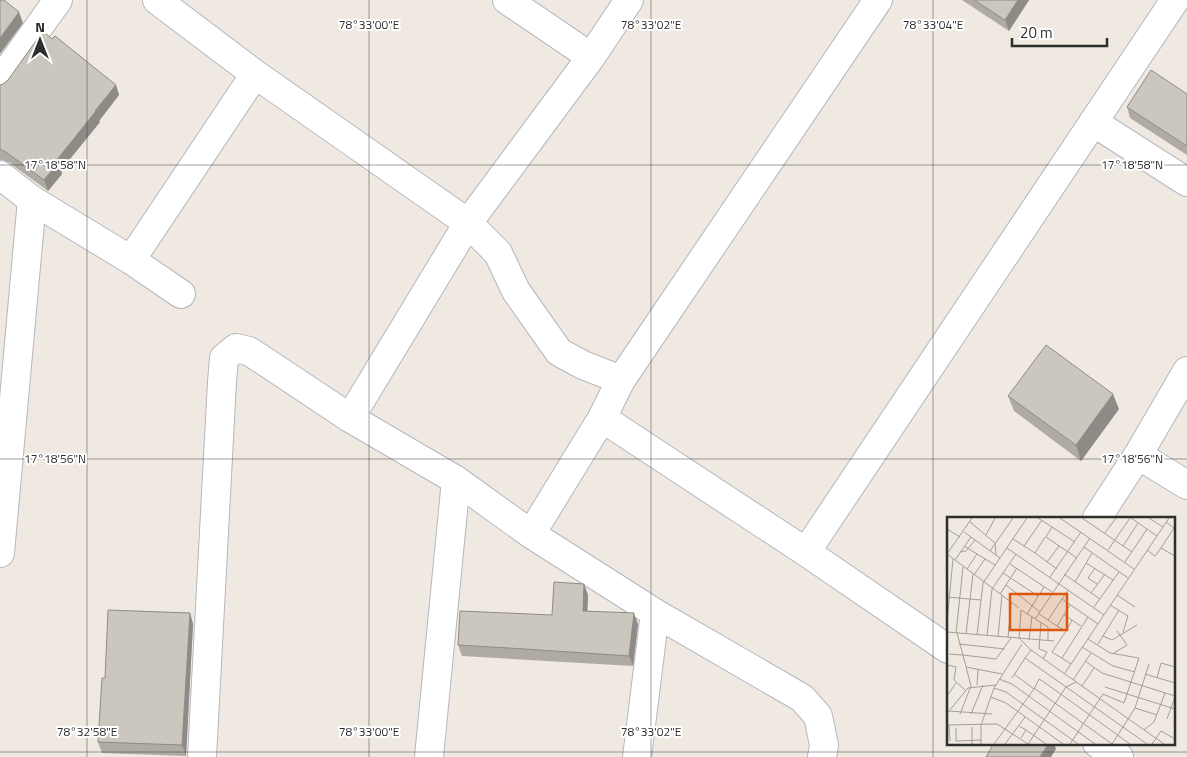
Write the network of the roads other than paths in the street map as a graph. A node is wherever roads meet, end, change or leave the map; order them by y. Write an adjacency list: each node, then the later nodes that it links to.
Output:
1 (58, 0): 9 (street)
2 (157, 0): 8 (street)
3 (507, 0): 7 (street)
4 (628, 0): 7 (street)
5 (878, 0): 19 (street)
6 (1175, 0): 10 (street)
7 (591, 57): 14 (street)
8 (255, 74): 14 (street); 15 (street)
9 (0, 81)
10 (1093, 122): 12 (street); 27 (street)
11 (0, 175): 13 (street)
12 (1187, 182)
13 (32, 200): 15 (street); 17 (street)
14 (468, 223): 19 (street); 20 (street)
15 (131, 260): 16 (street)
16 (181, 294)
17 (8, 364): 28 (street)
18 (1187, 371): 22 (street)
19 (621, 380): 21 (street)
20 (350, 418): 23 (street); 32 (street)
21 (602, 418): 26 (street); 27 (street)
22 (1138, 455): 24 (street); 25 (street)
23 (456, 480): 26 (street); 33 (street)
24 (1187, 485)
25 (1098, 517)
26 (531, 534): 29 (street)
27 (806, 552): 30 (street)
28 (0, 553)
29 (655, 613): 34 (street); 35 (street)
30 (947, 648)
31 (1099, 744): 36 (street)
32 (202, 757)
33 (429, 757)
34 (637, 757)
35 (822, 757)
36 (1119, 757)

